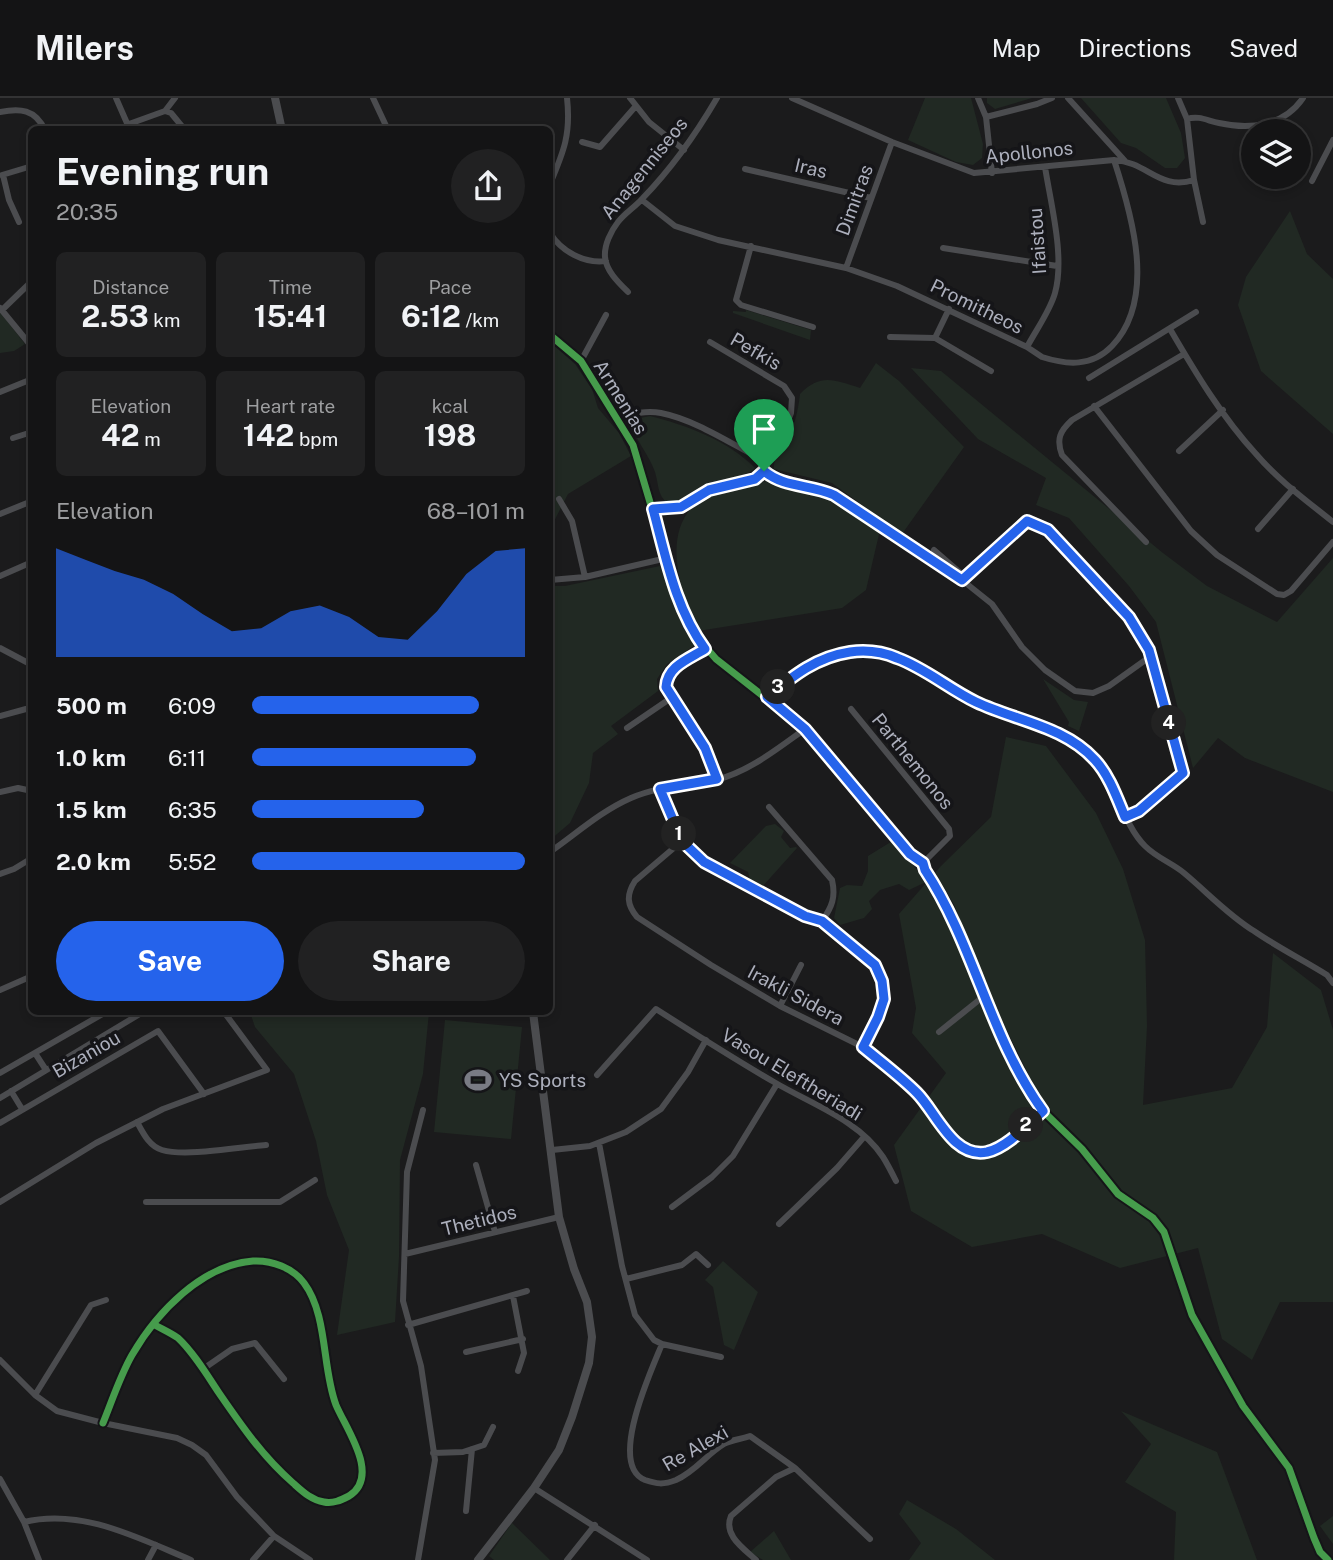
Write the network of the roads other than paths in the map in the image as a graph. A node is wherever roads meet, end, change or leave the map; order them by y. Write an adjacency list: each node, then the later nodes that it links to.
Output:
1 (116, 98): 20 (street)
2 (175, 98): 15 (street)
3 (275, 98): 23 (street)
4 (373, 98): 24 (street)
5 (568, 98): 36 (street)
6 (630, 98): 14 (street)
7 (717, 98): 28 (street, Anagenniseos)
8 (792, 98): 27 (street, Apollonos)
9 (978, 98): 17 (street)
10 (1052, 98): 17 (street)
11 (1068, 98): 30 (street)
12 (1178, 98): 18 (street)
13 (1303, 98): 18 (street)
14 (635, 107): 26 (street); 28 (street)
15 (165, 111): 21 (street); 22 (street)
16 (0, 113): 19 (street)
17 (986, 117): 34 (street)
18 (1187, 119): 37 (street)
19 (43, 126)
20 (130, 126)
21 (132, 126)
22 (182, 126)
23 (281, 126)
24 (386, 126)
25 (1333, 140): 38 (street)
26 (582, 142)
27 (892, 142): 34 (street, Apollonos); 39 (street, Dimitras)
28 (684, 150): 41 (street, Anagenniseos)
29 (1114, 160): 30 (street, Apollonos); 32 (street, Apollonos); 66 (street)
30 (1125, 161): 37 (street, Apollonos)
31 (28, 167): 35 (street)
32 (1045, 167): 34 (street, Apollonos); 49 (street, Ifaistou)
33 (745, 169): 39 (street, Iras)
34 (992, 173)
35 (2, 175): 40 (street)
36 (553, 177)
37 (1194, 180): 44 (street)
38 (1312, 181)
39 (871, 198): 50 (street, Dimitras)
40 (9, 200): 42 (street); 43 (street)
41 (642, 200): 46 (street, Promitheos); 48 (street, Anagenniseos)
42 (0, 203)
43 (19, 222)
44 (1203, 222)
45 (553, 238): 48 (street)
46 (751, 246): 50 (street, Promitheos); 57 (street)
47 (943, 248): 49 (street)
48 (606, 261): 52 (street)
49 (1057, 266): 64 (street, Ifaistou)
50 (846, 268): 54 (street, Promitheos)
51 (28, 285): 53 (street)
52 (628, 292)
53 (1, 309): 62 (street)
54 (949, 309): 61 (street); 64 (street, Promitheos)
55 (1196, 312): 58 (street)
56 (606, 315): 67 (street)
57 (813, 327)
58 (1170, 329): 65 (street); 68 (street)
59 (890, 337): 61 (street)
60 (553, 338): 67 (street, Armenias)
61 (935, 338): 69 (street)
62 (28, 342)
63 (709, 342): 79 (street, Pefkis)
64 (1027, 347): 66 (street, Promitheos)
65 (1184, 354): 73 (street); 74 (street)
66 (1101, 357): 68 (street)
67 (581, 361): 75 (street, Armenias)
68 (1107, 368): 70 (street)
69 (991, 371)
70 (1089, 378)
71 (28, 381): 72 (street)
72 (0, 392)
73 (1094, 406): 88 (street); 89 (street)
74 (1223, 410): 78 (street); 81 (street)
75 (617, 418): 79 (street); 84 (street, Armenias)
76 (28, 433): 77 (street)
77 (13, 438)
78 (1179, 451)
79 (762, 460): 80 (street)
80 (764, 471): 84 (street); 95 (street)
81 (1293, 489): 86 (street); 87 (street)
82 (559, 499): 94 (street)
83 (28, 502): 85 (street)
84 (653, 509): 91 (street, Armenias)
85 (1, 512)
86 (1333, 522)
87 (1258, 529)
88 (1146, 542)
89 (1333, 542)
90 (934, 550): 95 (street)
91 (667, 558): 94 (street); 98 (street, Armenias)
92 (28, 564): 93 (street)
93 (0, 576)
94 (585, 577): 96 (street)
95 (963, 578): 99 (street); 99 (street)
96 (553, 580)
97 (0, 648): 100 (street)
98 (705, 649): 101 (street, Armenias); 102 (street)
99 (1151, 656): 113 (street)
100 (28, 663)
101 (767, 697): 107 (street, Armenias); 113 (street)
102 (671, 698): 106 (street); 108 (street)
103 (28, 709): 105 (street)
104 (851, 709): 117 (street, Parthemonos)
105 (0, 716)
106 (627, 729)
107 (805, 729): 108 (street); 117 (street, Armenias)
108 (717, 779): 109 (street)
109 (660, 789): 114 (street); 115 (street)
110 (28, 791): 111 (street)
111 (0, 792)
112 (769, 807): 119 (street)
113 (1125, 817): 122 (street)
114 (682, 841): 119 (street); 125 (street, Irakli Sidera)
115 (553, 850)
116 (28, 860): 118 (street)
117 (923, 863): 124 (street, Armenias)
118 (0, 874)
119 (822, 921): 132 (street)
120 (801, 965): 125 (street)
121 (28, 978): 123 (street)
122 (1333, 983)
123 (0, 990)
124 (984, 996): 130 (street); 143 (street, Armenias)
125 (780, 1006): 132 (street, Irakli Sidera)
126 (101, 1015): 133 (street)
127 (138, 1015): 134 (street)
128 (226, 1015): 139 (street)
129 (533, 1015): 149 (street)
130 (939, 1032)
131 (706, 1041): 136 (street, Vasou Eleftheriadi); 137 (street, Vasou Eleftheriadi); 147 (street)
132 (863, 1047): 143 (street, Irakli Sidera)
133 (35, 1053): 134 (street); 135 (street)
134 (46, 1070): 138 (street)
135 (0, 1073)
136 (597, 1076)
137 (777, 1084): 146 (street, Vasou Eleftheriadi); 155 (street)
138 (11, 1091): 140 (street); 141 (street)
139 (204, 1094): 141 (street, Bizaniou); 144 (street)
140 (0, 1098)
141 (22, 1109): 145 (street, Bizaniou)
142 (423, 1110): 159 (street)
143 (1043, 1111): 199 (street, Armenias)
144 (136, 1122): 148 (street); 153 (street)
145 (0, 1123)
146 (864, 1137): 152 (street, Vasou Eleftheriadi); 157 (street)
147 (599, 1143): 149 (street); 161 (street)
148 (266, 1144)
149 (552, 1150): 156 (street)
150 (476, 1165): 158 (street)
151 (316, 1180): 154 (street)
152 (896, 1181)
153 (0, 1202)
154 (146, 1202)
155 (671, 1207)
156 (559, 1217): 158 (street, Thetidos); 182 (street)
157 (779, 1224)
158 (495, 1232): 159 (street, Thetidos)
159 (405, 1254): 166 (street)
160 (708, 1265): 161 (street)
161 (626, 1279): 168 (street)
162 (527, 1291): 163 (street)
163 (513, 1296): 166 (street); 167 (street)
164 (106, 1300): 175 (street)
165 (155, 1325): 172 (street); 172 (street); 176 (street)
166 (408, 1325): 179 (street)
167 (523, 1339): 169 (street); 173 (street)
168 (662, 1344): 170 (street); 180 (street, Re Alexi)
169 (466, 1352)
170 (720, 1357)
171 (0, 1360): 175 (street)
172 (203, 1368): 174 (street)
173 (518, 1371)
174 (284, 1379)
175 (35, 1395): 176 (street)
176 (103, 1423): 186 (street)
177 (493, 1427): 178 (street)
178 (472, 1448): 179 (street); 183 (street)
179 (433, 1453): 194 (street)
180 (795, 1468): 187 (street, Re Alexi); 198 (street)
181 (0, 1479): 184 (street)
182 (534, 1488): 185 (street); 195 (street)
183 (466, 1511)
184 (24, 1522): 188 (street); 189 (street)
185 (595, 1525): 196 (street); 197 (street)
186 (274, 1536): 192 (street); 193 (street)
187 (870, 1539)
188 (156, 1545): 190 (street); 191 (street)
189 (39, 1560)
190 (148, 1560)
191 (191, 1560)
192 (253, 1560)
193 (310, 1560)
194 (418, 1560)
195 (478, 1560)
196 (567, 1560)
197 (647, 1560)
198 (756, 1560)
199 (1328, 1560)

